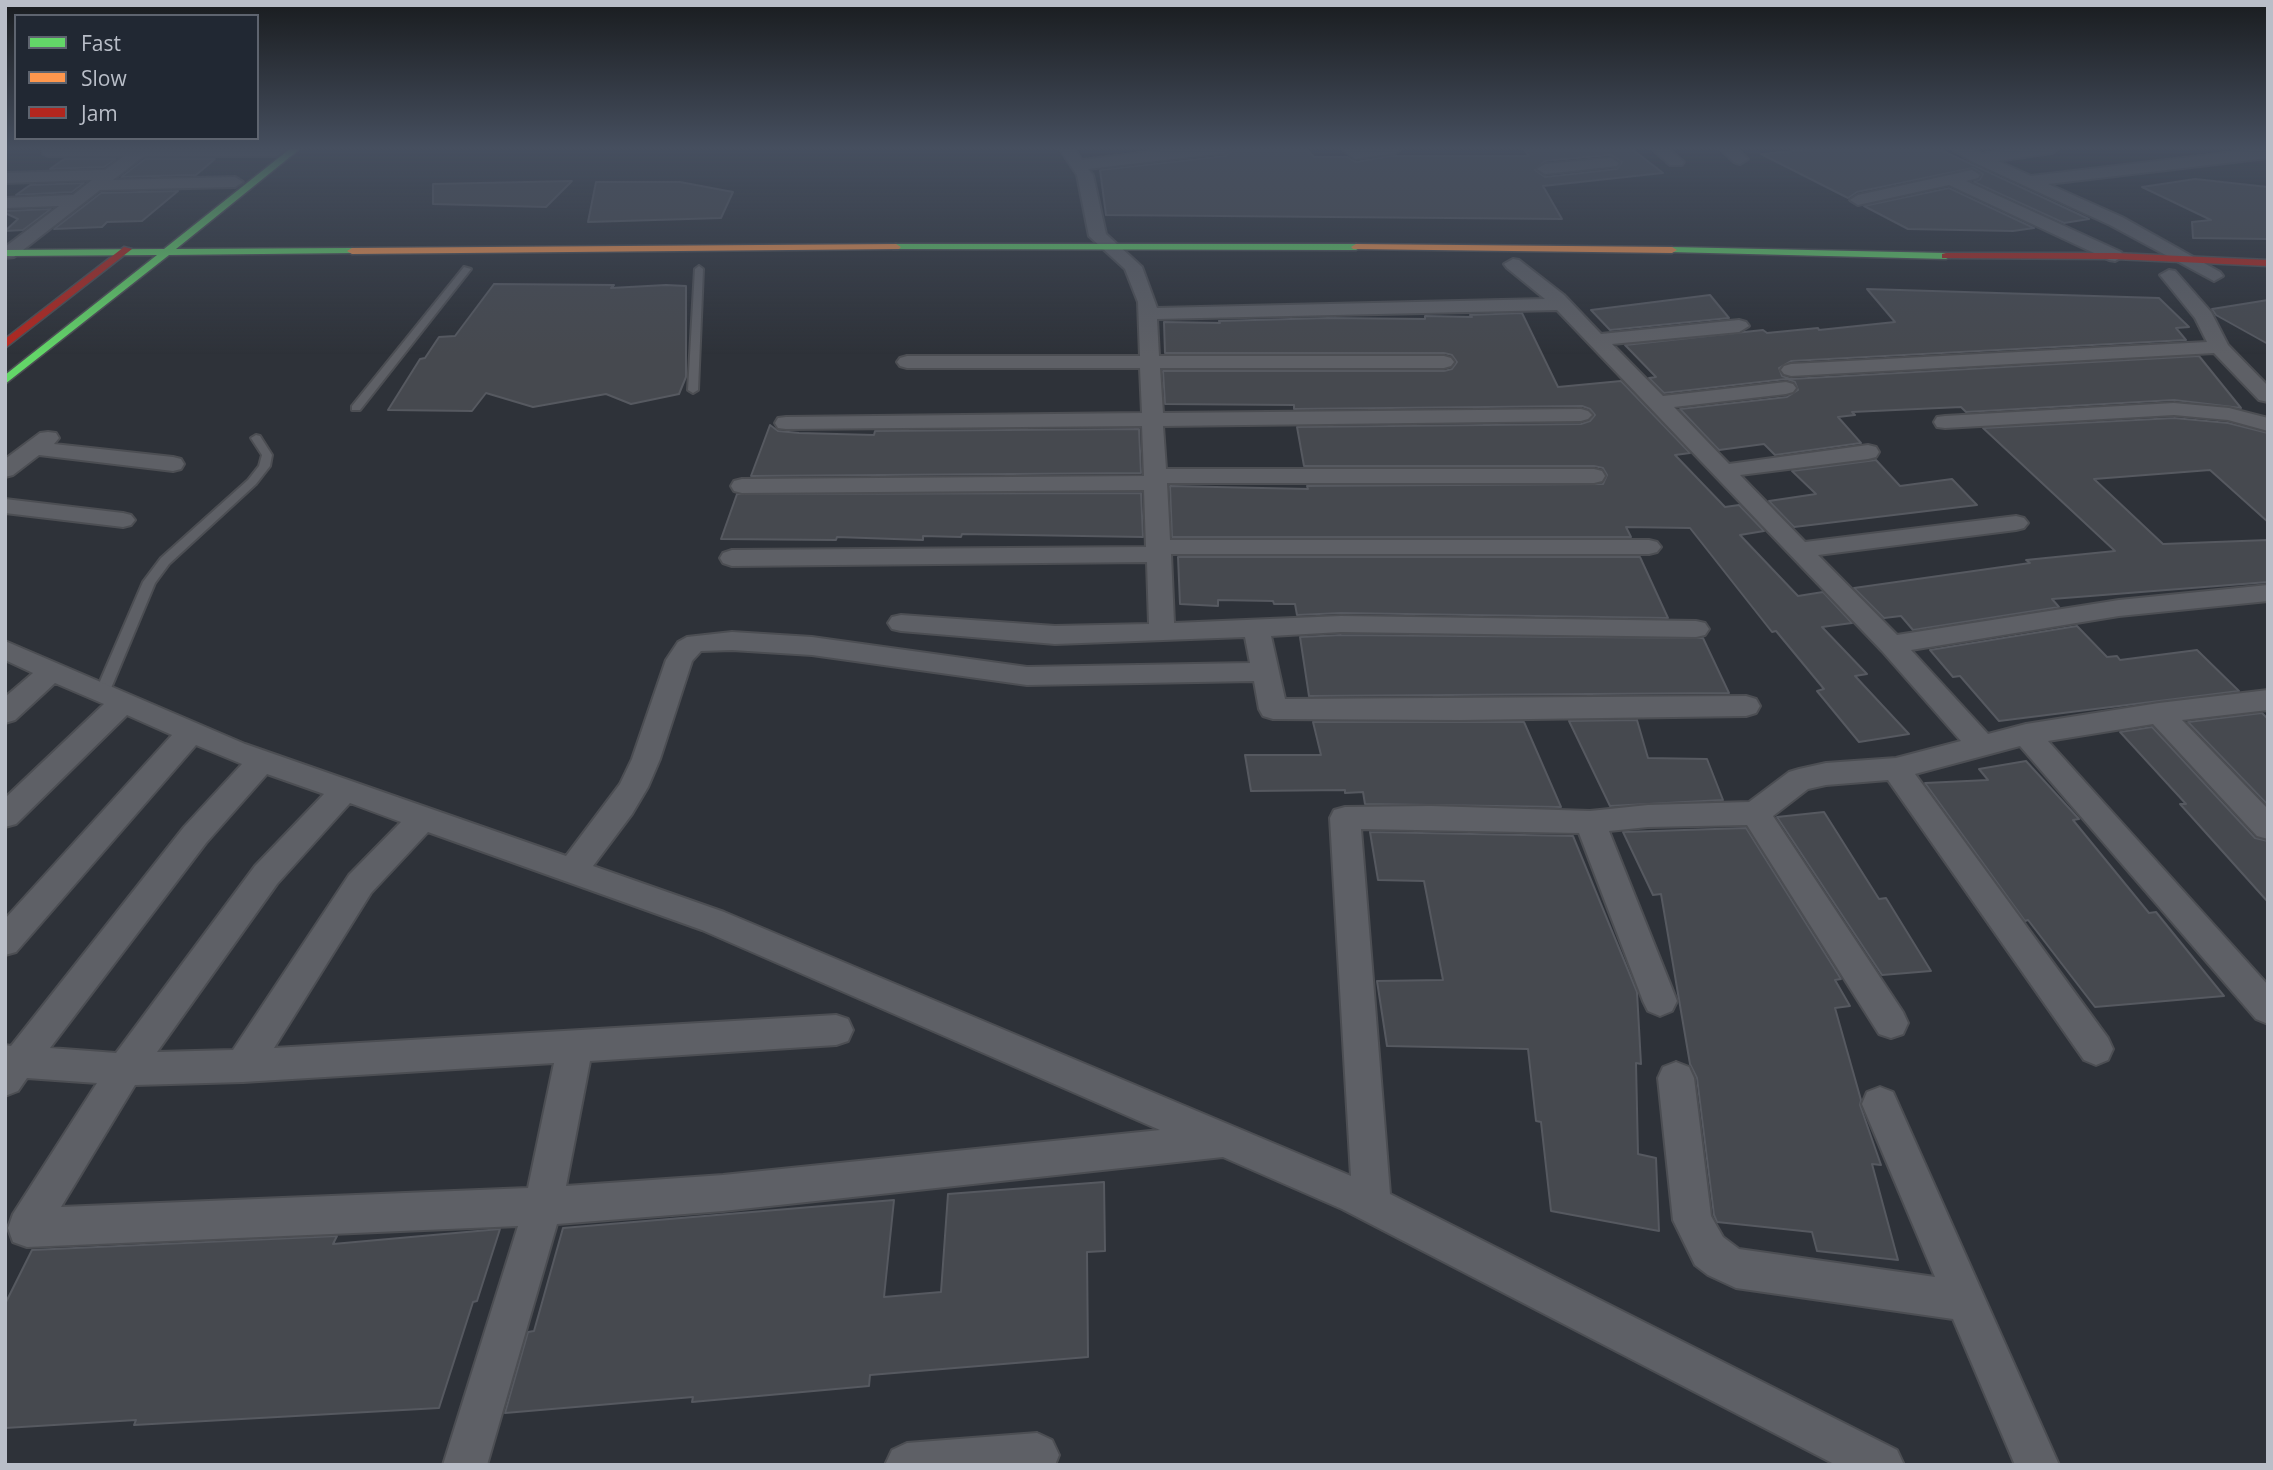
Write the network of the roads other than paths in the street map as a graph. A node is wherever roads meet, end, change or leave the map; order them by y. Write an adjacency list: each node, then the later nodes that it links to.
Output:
1 (54, 217): 8 (street)
2 (213, 217): 9 (street)
3 (1094, 217): 7 (street)
4 (2030, 217): 11 (street)
5 (2106, 217): 12 (street)
6 (142, 239): 10 (street)
7 (1106, 246): 9 (street); 11 (street); 18 (street)
8 (7, 253): 10 (street)
9 (169, 253): 10 (street); 25 (street)
10 (119, 254): 24 (street)
11 (2115, 256): 12 (street)
12 (2187, 261): 13 (street); 29 (street)
13 (2268, 263)
14 (1513, 264): 15 (street); 16 (street); 31 (street)
15 (1472, 265)
16 (1653, 266)
17 (1105, 267): 18 (street)
18 (1139, 267): 32 (street)
19 (1709, 267): 27 (street)
20 (440, 269): 21 (street)
21 (473, 269): 44 (lane)
22 (699, 269): 41 (lane)
23 (72, 270): 24 (street)
24 (99, 270): 25 (street); 34 (street)
25 (142, 271): 26 (street); 40 (street)
26 (170, 271)
27 (2001, 272)
28 (2162, 275): 29 (street); 36 (street)
29 (2214, 276): 30 (street)
30 (2268, 279)
31 (1562, 304): 32 (street); 35 (street)
32 (1148, 314): 39 (street)
33 (1739, 326): 35 (street)
34 (8, 340)
35 (1596, 340): 43 (street)
36 (2219, 347): 42 (street); 43 (street)
37 (907, 362): 39 (street)
38 (1444, 362): 39 (street)
39 (1150, 363): 46 (street)
40 (5, 382)
41 (693, 390)
42 (2266, 396)
43 (1657, 403): 56 (street)
44 (356, 408)
45 (1581, 415): 46 (street)
46 (1153, 418): 48 (street); 58 (street)
47 (1945, 422): 49 (street)
48 (786, 423)
49 (2268, 425)
50 (58, 431): 52 (street)
51 (256, 438): 76 (lane)
52 (35, 448): 54 (street); 55 (street)
53 (1868, 452): 56 (street)
54 (173, 464)
55 (5, 470)
56 (1723, 471): 65 (street)
57 (1594, 476): 58 (street)
58 (1155, 480): 59 (street); 64 (street)
59 (742, 486)
60 (5, 506): 61 (street)
61 (123, 520)
62 (2017, 523): 65 (street)
63 (1649, 547): 64 (street)
64 (1158, 550): 66 (street); 71 (street)
65 (1799, 550): 72 (street)
66 (732, 558)
67 (2268, 593): 72 (street)
68 (901, 623): 71 (street)
69 (1256, 628): 70 (street); 71 (street); 75 (street)
70 (1696, 629)
71 (1162, 632)
72 (1891, 645): 83 (street)
73 (5, 650): 74 (street)
74 (52, 670): 76 (street); 79 (street)
75 (1266, 672): 78 (street); 92 (street)
76 (112, 697): 81 (street); 88 (street)
77 (2268, 700): 80 (street)
78 (1746, 706)
79 (5, 713)
80 (2159, 713): 82 (street); 91 (street)
81 (191, 732): 84 (street); 93 (street)
82 (2026, 734): 83 (street); 95 (street)
83 (1980, 744): 85 (street)
84 (262, 761): 86 (street); 101 (street)
85 (1896, 769): 87 (street); 99 (street)
86 (345, 790): 89 (street); 102 (street)
87 (1755, 813): 90 (street); 96 (street)
88 (5, 816)
89 (423, 818): 92 (street); 100 (street)
90 (1590, 822): 94 (street); 106 (street)
91 (2268, 828)
92 (572, 871): 105 (street)
93 (5, 942)
94 (1660, 1001)
95 (2268, 1009)
96 (1891, 1023)
97 (836, 1030): 98 (street)
98 (575, 1046): 100 (street); 107 (street)
99 (2096, 1049)
100 (243, 1066): 102 (street)
101 (10, 1068): 102 (street)
102 (125, 1069): 107 (street)
103 (1676, 1078): 108 (street)
104 (1880, 1104): 108 (street)
105 (1225, 1140): 106 (street); 107 (street)
106 (1372, 1205): 112 (street)
107 (542, 1206): 110 (street)
108 (1966, 1301): 113 (street)
109 (1037, 1455): 111 (street)
110 (466, 1465)
111 (908, 1465)
112 (1882, 1465)
113 (2037, 1465)

